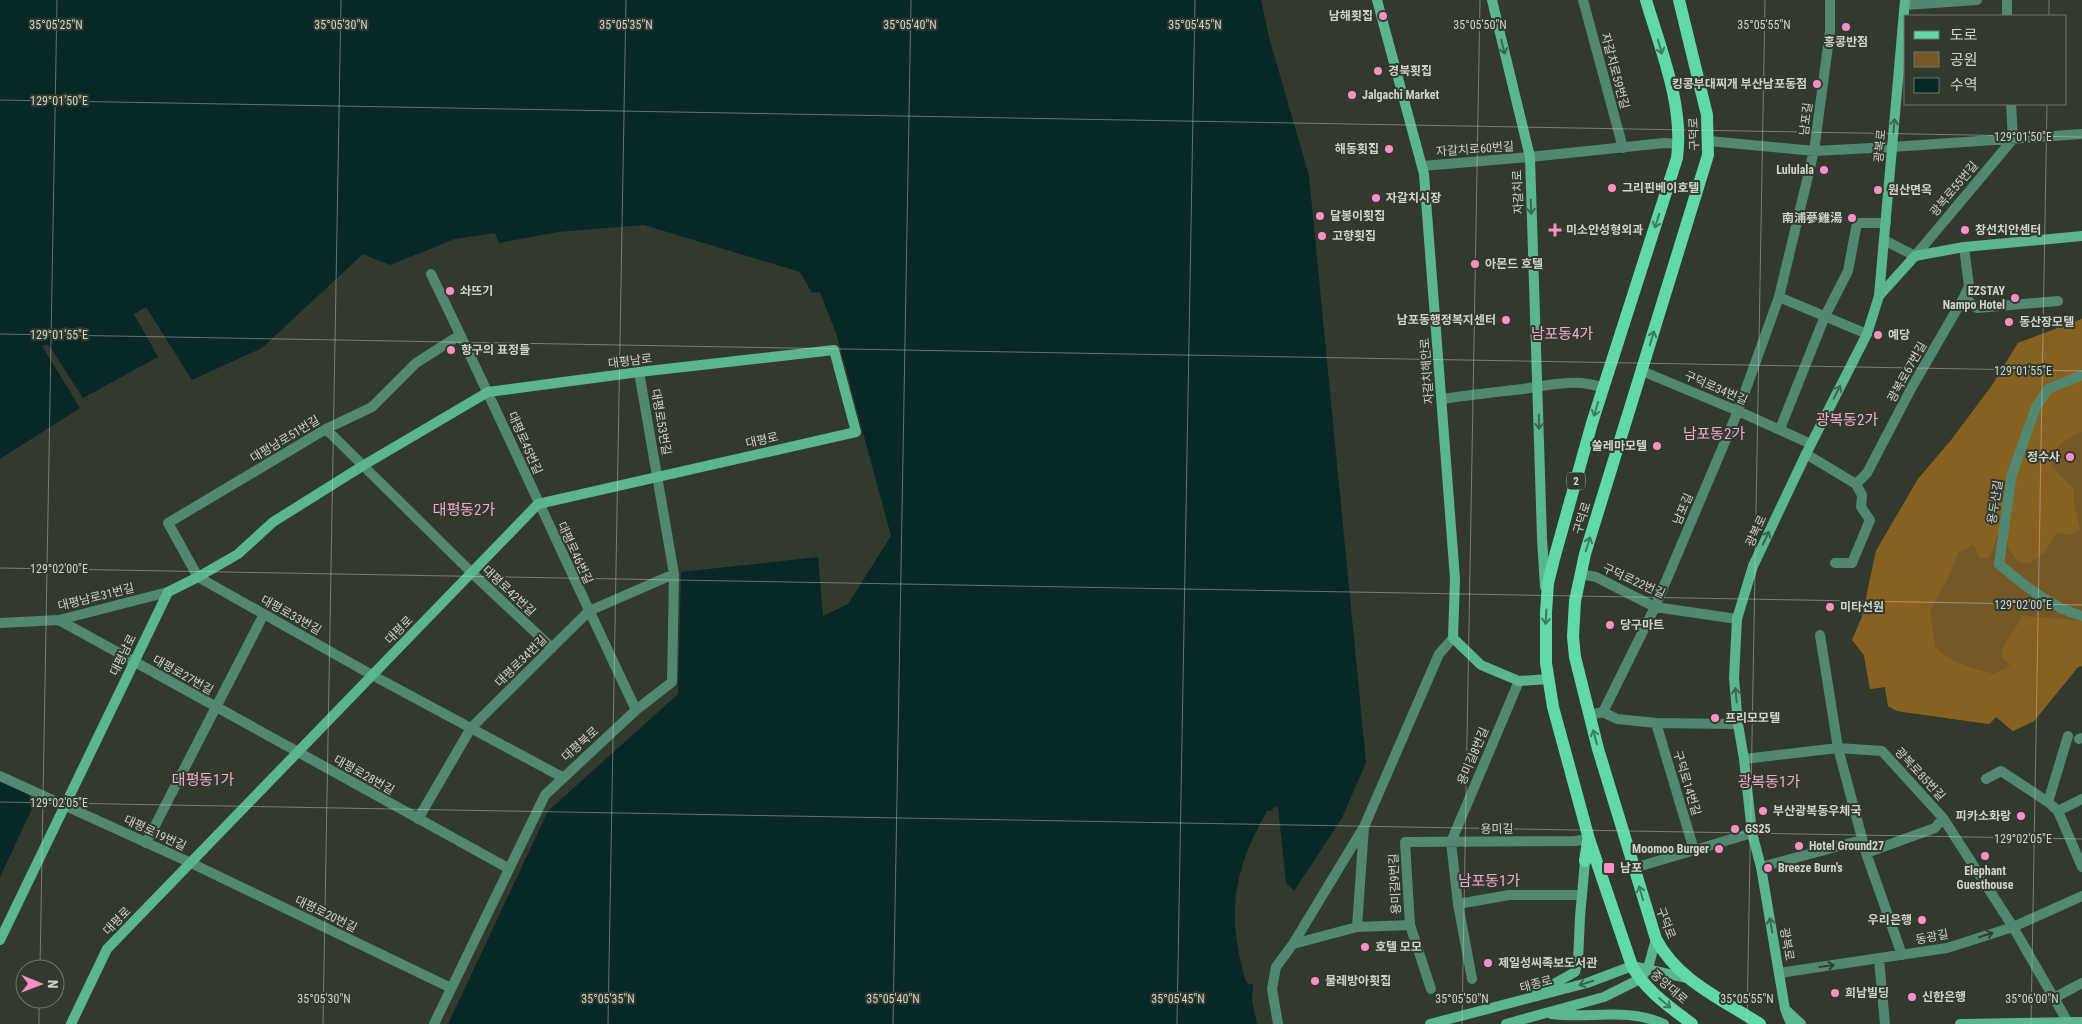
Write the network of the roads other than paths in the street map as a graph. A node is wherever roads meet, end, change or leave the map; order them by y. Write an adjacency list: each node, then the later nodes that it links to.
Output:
1 (1377, 0): 23 (main road, 자갈치해안로)
2 (1492, 0): 22 (main road, 자갈치로, one-way to 22)
3 (1583, 0): 19 (street, 자갈치로59번길)
4 (1646, 0): 18 (main road, 구덕로 / 2, one-way to 18)
5 (1679, 0): 17 (main road, 구덕로)
6 (1830, 0): 21 (street, 남포길)
7 (1977, 0): 9 (street)
8 (2007, 0): 11 (street)
9 (1905, 2): 10 (main road, 광복로)
10 (1904, 15)
11 (2007, 15)
12 (1904, 25): 13 (main road, 광복로)
13 (1902, 71): 20 (main road, 광복로, one-way to 13)
14 (2011, 105): 16 (street)
15 (2082, 134): 16 (street)
16 (2013, 139): 20 (street); 28 (street, 광복로55번길)
17 (1710, 141): 21 (street); 37 (main road, 구덕로, one-way to 17)
18 (1679, 144): 19 (street); 41 (main road, 구덕로 / 2, one-way to 41)
19 (1623, 148): 22 (street)
20 (1892, 148): 21 (street); 24 (main road, 광복로)
21 (1814, 151): 31 (street, 남포길)
22 (1530, 158): 23 (street, 자갈치로60번길); 40 (main road, 자갈치로, one-way to 40)
23 (1422, 166): 43 (main road, 자갈치해안로)
24 (1886, 223): 26 (main road, 광복로); 34 (street)
25 (2082, 236): 27 (main road)
26 (1884, 240): 28 (street); 30 (main road, 광복로)
27 (1964, 247): 28 (main road); 32 (street, 광복로67번길)
28 (1915, 256): 30 (main road)
29 (430, 274): 36 (street)
30 (1879, 296): 35 (main road, 광복로)
31 (1779, 297): 34 (street); 44 (street, 남포길)
32 (1964, 298): 33 (street); 52 (street, 광복로67번길)
33 (2058, 301)
34 (1825, 316): 35 (street); 46 (street)
35 (1867, 334): 48 (main road, 광복로, one-way to 35)
36 (460, 335): 42 (street); 45 (street, 대평남로51번길)
37 (1642, 371): 44 (street, 구덕로34번길); 57 (main road, 구덕로, one-way to 37)
38 (640, 372): 42 (main road, 대평남로); 47 (main road, 대평남로); 51 (street, 대평로53번길)
39 (2082, 375): 64 (street, 용두산길)
40 (1538, 387): 41 (street); 43 (street); 60 (main road, 자갈치로, one-way to 60)
41 (1603, 388): 60 (main road, 구덕로 / 2, one-way to 60)
42 (488, 392): 50 (main road, 대평남로); 53 (street, 대평로45번길)
43 (1442, 399): 69 (main road, 자갈치해안로)
44 (1738, 411): 46 (street, 구덕로34번길); 61 (street, 남포길)
45 (326, 428): 50 (street); 58 (street, 대평남로51번길)
46 (1780, 429): 48 (street, 구덕로34번길)
47 (856, 432): 51 (main road, 대평로)
48 (1811, 444): 49 (main road, 광복로)
49 (1806, 454): 52 (street); 65 (main road, 광복로, one-way to 49)
50 (364, 465): 55 (street, 대평로42번길); 58 (main road, 대평남로)
51 (658, 477): 53 (main road, 대평로); 56 (street, 대평북로)
52 (1856, 484): 54 (street)
53 (538, 504): 55 (main road, 대평로); 62 (street, 대평로46번길)
54 (1835, 563)
55 (472, 573): 70 (street, 대평로42번길); 72 (main road, 대평로)
56 (674, 574): 62 (street); 76 (street, 대평북로)
57 (1580, 574): 61 (street, 구덕로22번길); 78 (main road, 구덕로)
58 (198, 577): 59 (main road, 대평남로); 63 (street, 대평로33번길)
59 (168, 592): 66 (street, 대평남로31번길); 71 (main road, 대평남로)
60 (1547, 598): 73 (main road, 구덕로 / 2, one-way to 73)
61 (1655, 606): 65 (street, 구덕로22번길); 77 (street, 남포길)
62 (589, 611): 70 (street, 대평로34번길); 76 (street, 대평로46번길)
63 (264, 614): 72 (street, 대평로33번길); 75 (street, 대평로27번길)
64 (2082, 616)
65 (1737, 619): 80 (main road, 광복로, one-way to 65)
66 (59, 620): 67 (street, 대평남로31번길); 71 (street, 대평로27번길)
67 (0, 623)
68 (1820, 635): 83 (street)
69 (1453, 638): 74 (main road); 95 (street)
70 (552, 648): 81 (street, 대평로34번길)
71 (134, 662): 75 (street, 대평로27번길); 91 (main road, 대평남로)
72 (372, 675): 81 (street); 84 (main road, 대평로)
73 (1548, 679): 74 (main road); 97 (main road, 구덕로 / 2)
74 (1519, 681): 100 (street, 용미길8번길)
75 (216, 708): 84 (street, 대평로27번길); 101 (street, 대평로27번길)
76 (636, 710): 87 (street, 대평북로)
77 (1603, 712): 78 (street); 79 (street)
78 (1589, 715): 109 (main road, 구덕로, one-way to 78)
79 (1656, 723): 80 (street); 102 (street, 구덕로14번길)
80 (1738, 724): 85 (main road, 광복로)
81 (471, 728): 87 (street); 94 (street)
82 (2068, 736): 90 (street)
83 (1838, 748): 85 (street, 광복로85번길); 93 (street, 광복로85번길); 98 (street)
84 (297, 753): 94 (street, 대평로28번길); 105 (main road, 대평로)
85 (1744, 759): 96 (main road, 광복로)
86 (0, 776): 91 (street, 대평로19번길)
87 (562, 777): 108 (street, 대평북로)
88 (1986, 779): 90 (street)
89 (2082, 799): 92 (street)
90 (2048, 802): 92 (street)
91 (65, 805): 101 (street, 대평로19번길); 117 (main road, 대평남로)
92 (2058, 811): 107 (street)
93 (1943, 818): 103 (street); 115 (street, 광복로85번길)
94 (418, 819): 108 (street, 대평로28번길)
95 (1364, 827): 114 (street); 118 (street)
96 (1752, 833): 102 (street); 106 (main road, 광복로)
97 (1589, 839): 100 (street, 용미길); 104 (main road); 121 (main road, 구덕로 / 2)
98 (1862, 840): 103 (street); 106 (street)
99 (1405, 842): 100 (street, 용미길); 113 (street, 용미길9번길)
100 (1451, 842): 112 (street)
101 (146, 843): 105 (street, 대평로19번길)
102 (1694, 850): 109 (street)
103 (1866, 853): 119 (street)
104 (1585, 861): 110 (main road)
105 (191, 863): 128 (street, 대평로20번길); 136 (main road, 대평로)
106 (1761, 867): 123 (main road, 광복로, one-way to 106)
107 (2082, 867)
108 (508, 868): 128 (street, 대평북로)
109 (1634, 868): 116 (main road, 구덕로, one-way to 109)
110 (1582, 894): 112 (street); 131 (main road)
111 (2082, 896): 115 (street, 동광길)
112 (1458, 904): 125 (street)
113 (1410, 925): 114 (street, 용미길9번길); 129 (street, 용미길9번길)
114 (1357, 927): 118 (street, 용미길9번길)
115 (2013, 927): 119 (street, 동광길, one-way to 115); 130 (street, 광복로85번길)
116 (1656, 939): 122 (main road); 124 (main road, 구덕로)
117 (0, 940)
118 (1293, 944): 138 (street)
119 (1902, 955): 120 (street, 동광길)
120 (1879, 959): 123 (street, 동광길, one-way to 120); 146 (street)
121 (1632, 966): 122 (main road, 태종로); 126 (main road, 중앙대로); 131 (main road, 태종로, one-way to 131)
122 (1648, 968): 124 (main road, 태종로); 126 (main road)
123 (1779, 973): 132 (main road, 광복로)
124 (1688, 978): 143 (main road, 중앙대로)
125 (1472, 979)
126 (1640, 979): 133 (main road); 142 (main road, 중앙대로, one-way to 142)
127 (2082, 983): 130 (street)
128 (452, 988): 137 (street, 대평북로)
129 (1431, 988)
130 (2054, 998): 135 (street, 광복로85번길)
131 (1527, 1000): 139 (main road, 태종로)
132 (1785, 1009): 144 (main road, 광복로); 145 (main road)
133 (1545, 1013): 140 (main road); 141 (main road)
134 (2082, 1022): 135 (main road)
135 (2069, 1023): 147 (main road)
136 (72, 1024)
137 (434, 1024)
138 (1278, 1024)
139 (1430, 1024)
140 (1506, 1024)
141 (1664, 1024)
142 (1692, 1024)
143 (1760, 1024)
144 (1791, 1024)
145 (1801, 1024)
146 (1885, 1024)
147 (1960, 1024)

